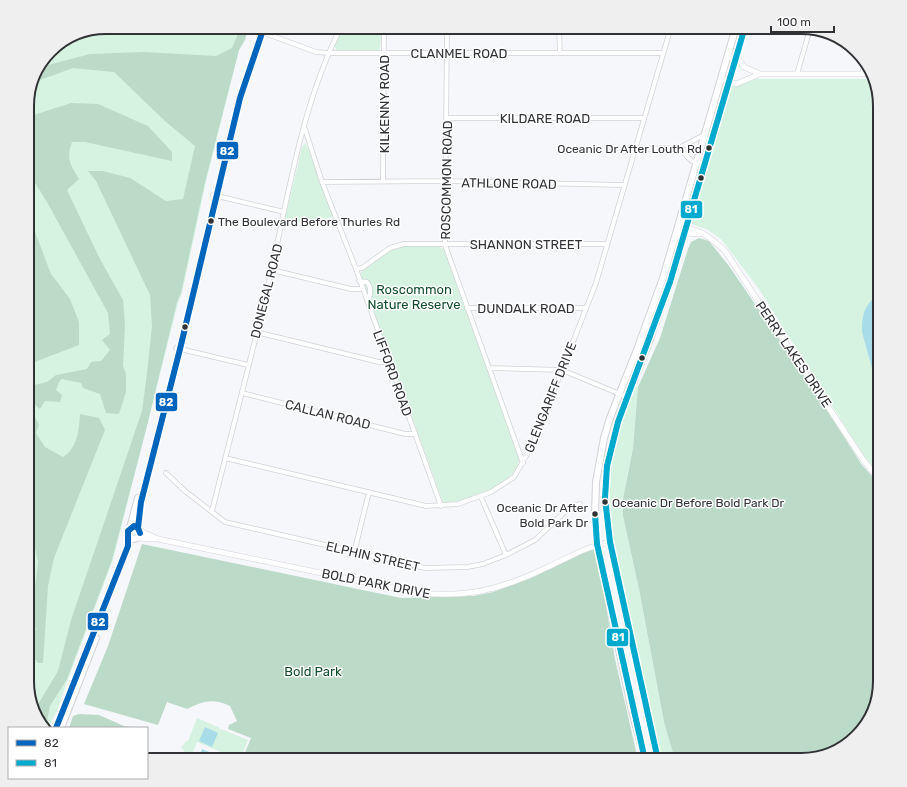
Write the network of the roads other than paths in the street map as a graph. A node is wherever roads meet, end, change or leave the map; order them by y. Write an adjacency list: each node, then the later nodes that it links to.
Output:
1 (259, 34): 38 (main road)
2 (273, 34): 11 (street, CLANMEL ROAD)
3 (338, 34): 11 (street, DONEGAL ROAD)
4 (384, 34): 12 (street, KILKENNY ROAD)
5 (448, 34): 15 (street, ROSCOMMON ROAD)
6 (560, 34): 13 (street)
7 (669, 34): 14 (street, GLENGARIFF DRIVE)
8 (734, 34): 16 (main road)
9 (743, 34): 17 (main road)
10 (808, 34): 20 (street)
11 (328, 53): 12 (street, CLANMEL ROAD); 27 (street, DONEGAL ROAD)
12 (384, 53): 15 (street, CLANMEL ROAD); 34 (street, KILKENNY ROAD)
13 (560, 53): 14 (street, CLANMEL ROAD); 15 (street, CLANMEL ROAD)
14 (663, 53): 26 (street, GLENGARIFF DRIVE)
15 (447, 54): 25 (street, ROSCOMMON ROAD)
16 (728, 57): 17 (street); 23 (main road)
17 (736, 57): 19 (street); 24 (main road)
18 (863, 70): 21 (street)
19 (760, 74): 20 (street); 24 (street)
20 (797, 74): 21 (street)
21 (862, 74): 22 (street)
22 (866, 74)
23 (721, 79): 24 (street); 28 (main road)
24 (729, 83): 29 (main road)
25 (446, 118): 26 (street, KILDARE ROAD); 35 (street, ROSCOMMON ROAD)
26 (644, 118): 31 (street, GLENGARIFF DRIVE)
27 (304, 128): 36 (street, LIFFORD ROAD); 39 (street, DONEGAL ROAD)
28 (704, 137): 29 (street); 30 (street); 33 (main road)
29 (711, 141): 32 (main road)
30 (679, 148): 31 (street); 33 (street)
31 (635, 149): 37 (street, GLENGARIFF DRIVE)
32 (705, 162): 33 (street); 41 (main road)
33 (697, 164): 40 (main road)
34 (383, 181): 35 (street, ATHLONE ROAD); 36 (street, ATHLONE ROAD)
35 (446, 181): 37 (street, ATHLONE ROAD); 42 (street, ROSCOMMON ROAD)
36 (322, 182): 45 (street, LIFFORD ROAD)
37 (624, 185): 43 (street, GLENGARIFF DRIVE)
38 (215, 195): 39 (street); 53 (main road)
39 (284, 212): 46 (street, DONEGAL ROAD)
40 (680, 218): 41 (street); 44 (main road)
41 (685, 229): 44 (street); 60 (main road); 65 (street, PERRY LAKES DRIVE)
42 (445, 244): 43 (street, SHANNON STREET); 45 (street, SHANNON STREET); 50 (street, ROSCOMMON ROAD)
43 (607, 244): 51 (street, GLENGARIFF DRIVE)
44 (672, 246): 59 (main road)
45 (356, 269): 47 (street, LIFFORD ROAD)
46 (272, 270): 48 (street); 52 (street, DONEGAL ROAD)
47 (360, 281): 48 (street, LIFFORD ROAD); 49 (street)
48 (362, 289): 49 (street, LIFFORD ROAD)
49 (368, 304): 54 (street, LIFFORD ROAD)
50 (467, 308): 51 (street, DUNDALK ROAD); 56 (street, ROSCOMMON ROAD)
51 (586, 308): 57 (street, GLENGARIFF DRIVE)
52 (256, 332): 54 (street); 55 (street, DONEGAL ROAD)
53 (178, 348): 55 (street); 71 (main road); 72 (main road)
54 (389, 362): 61 (street, LIFFORD ROAD)
55 (248, 365): 58 (street, DONEGAL ROAD)
56 (489, 368): 57 (street); 63 (street, ROSCOMMON ROAD)
57 (562, 370): 59 (street); 63 (street, GLENGARIFF DRIVE)
58 (242, 393): 61 (street, CALLAN ROAD); 62 (street, DONEGAL ROAD)
59 (619, 394): 60 (street); 76 (main road)
60 (627, 397): 75 (main road)
61 (415, 434): 69 (street, LIFFORD ROAD)
62 (225, 458): 66 (street, GLENGARIFF DRIVE); 70 (street, DONEGAL ROAD)
63 (523, 463): 67 (street, GLENGARIFF DRIVE)
64 (166, 473): 70 (street, ELPHIN STREET)
65 (873, 473)
66 (369, 492): 69 (street, GLENGARIFF DRIVE); 77 (street)
67 (481, 497): 69 (street, GLENGARIFF DRIVE); 78 (street)
68 (580, 504): 78 (street, ELPHIN STREET)
69 (441, 506)
70 (212, 511): 77 (street, ELPHIN STREET)
71 (130, 528): 72 (main road); 73 (main road)
72 (139, 530): 73 (main road); 74 (street, BOLD PARK DRIVE)
73 (134, 538): 74 (street, BOLD PARK DRIVE); 79 (main road); 80 (main road)
74 (158, 539): 76 (street, BOLD PARK DRIVE)
75 (610, 542): 76 (street, BOLD PARK DRIVE); 82 (main road)
76 (597, 544): 81 (main road)
77 (354, 553): 78 (street, ELPHIN STREET)
78 (506, 555)
79 (56, 727)
80 (61, 727)
81 (642, 753)
82 (656, 753)

